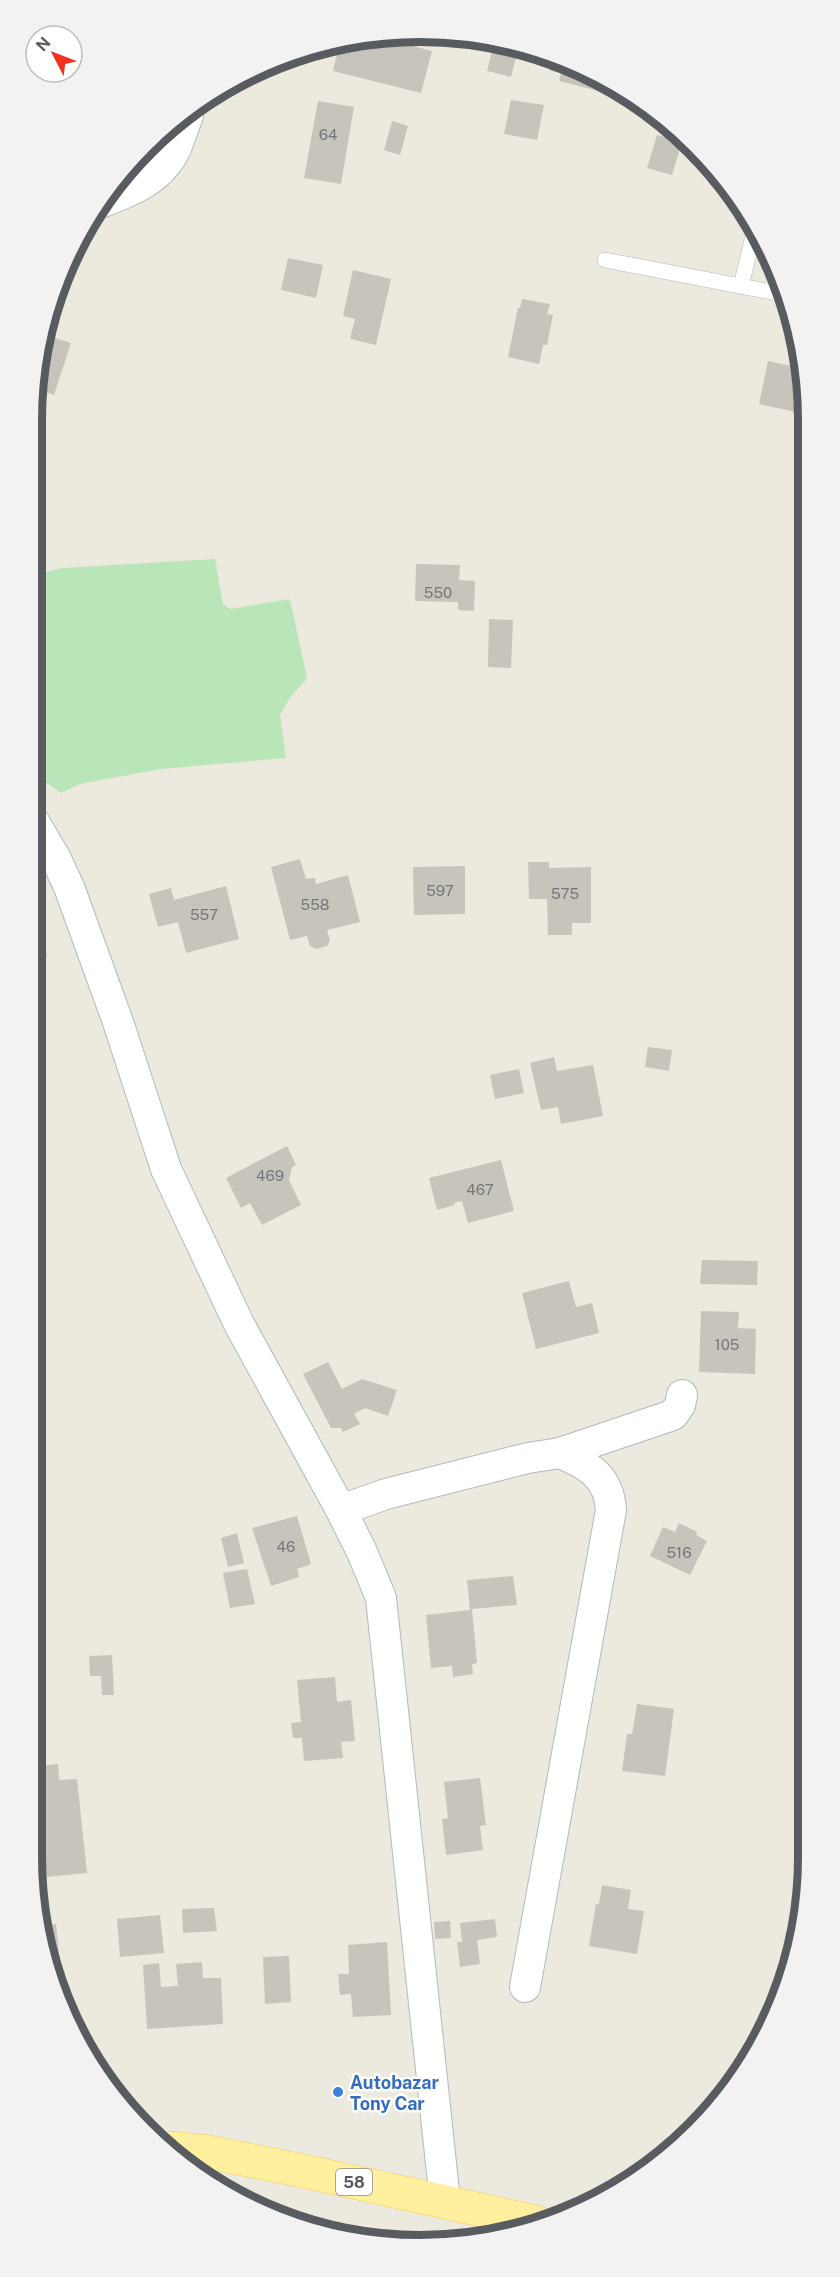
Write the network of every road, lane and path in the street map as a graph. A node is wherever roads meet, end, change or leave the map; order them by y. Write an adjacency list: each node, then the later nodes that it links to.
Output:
1 (184, 125): 2 (street)
2 (115, 197)
3 (752, 240): 5 (lane)
4 (605, 260): 5 (lane)
5 (741, 286): 6 (lane)
6 (776, 293)
7 (42, 835): 10 (street)
8 (682, 1395): 9 (street)
9 (560, 1453): 10 (street); 11 (street)
10 (341, 1510): 13 (street)
11 (525, 1988)
12 (181, 2149): 13 (main road, 58)
13 (445, 2201): 14 (main road, 58)
14 (526, 2220)

